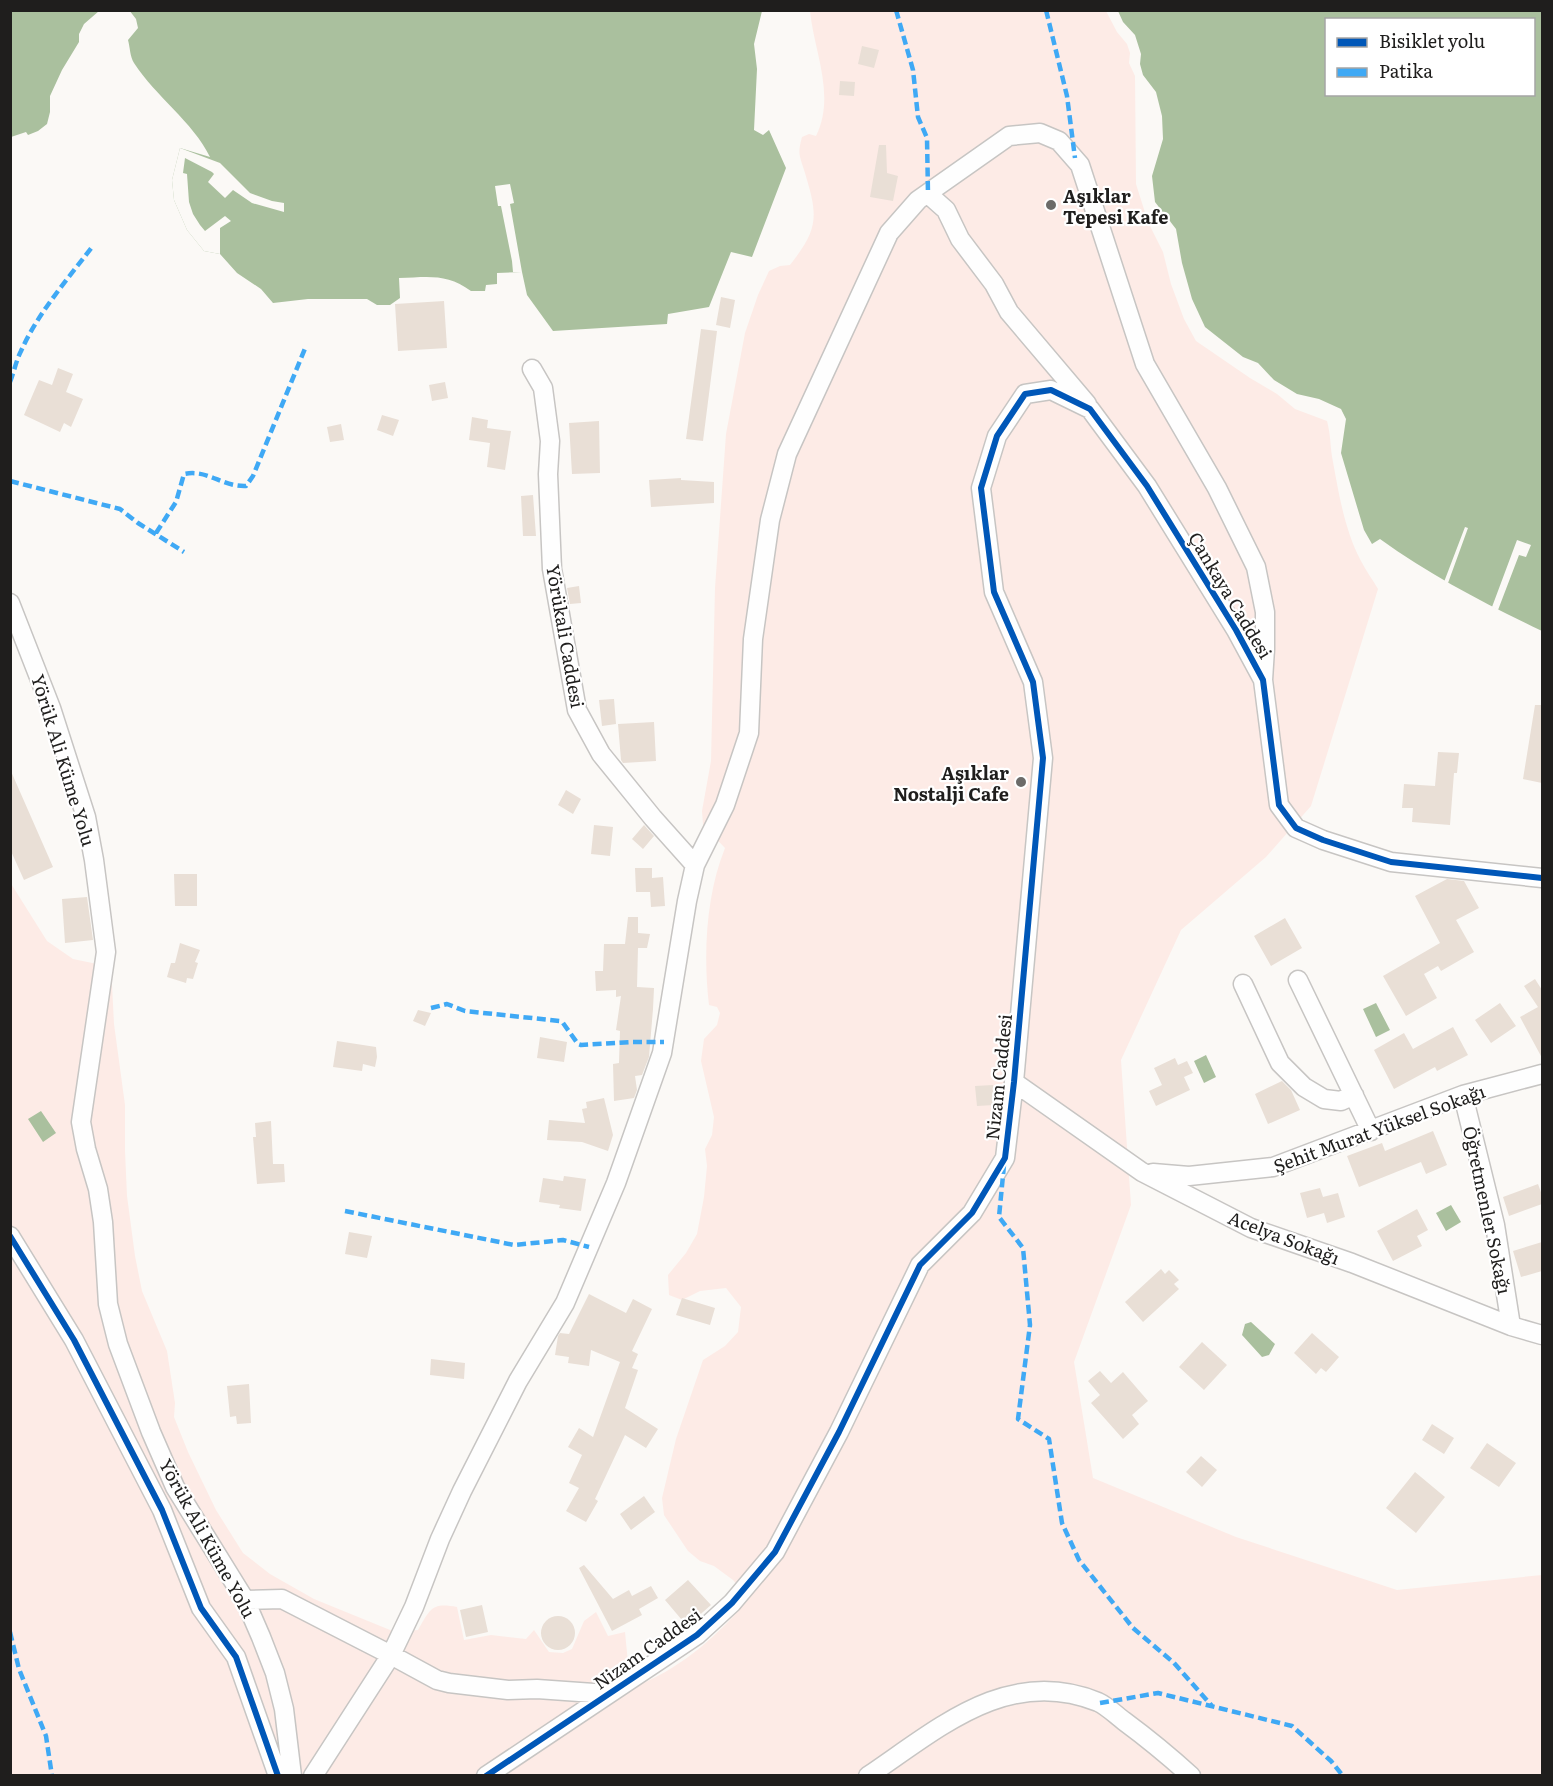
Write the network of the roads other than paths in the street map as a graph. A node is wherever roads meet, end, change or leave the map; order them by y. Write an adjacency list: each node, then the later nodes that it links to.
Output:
1 (928, 194): 3 (street); 6 (street); 7 (street)
2 (532, 369): 7 (street, Yörükali Caddesi)
3 (1090, 409): 4 (street, Nizam Caddesi); 12 (street, Nizam Caddesi)
4 (1147, 486): 6 (street, Çankaya Caddesi)
5 (10, 603): 20 (street, Yörük Ali Küme Yolu)
6 (1263, 680): 8 (street, Çankaya Caddesi)
7 (696, 865): 21 (street)
8 (1542, 878)
9 (1298, 980): 13 (street)
10 (1243, 984): 13 (street)
11 (1542, 1074): 14 (street, Şehit Murat Yüksel Sokağı)
12 (1014, 1082): 16 (street, Acelya Sokağı); 22 (street, Nizam Caddesi)
13 (1354, 1095): 15 (street)
14 (1464, 1095): 15 (street, Şehit Murat Yüksel Sokağı); 18 (street, Öğretmenler Sokağı)
15 (1371, 1131): 16 (street, Şehit Murat Yüksel Sokağı)
16 (1142, 1172): 18 (street, Acelya Sokağı)
17 (10, 1236): 23 (street)
18 (1510, 1326): 19 (street, Acelya Sokağı)
19 (1542, 1335)
20 (245, 1600): 21 (street); 24 (street, Yörük Ali Küme Yolu)
21 (391, 1655): 22 (street); 25 (street)
22 (608, 1694): 26 (street, Nizam Caddesi)
23 (278, 1776)
24 (292, 1776)
25 (313, 1776)
26 (486, 1776)
27 (867, 1776): 28 (street)
28 (1191, 1776)

